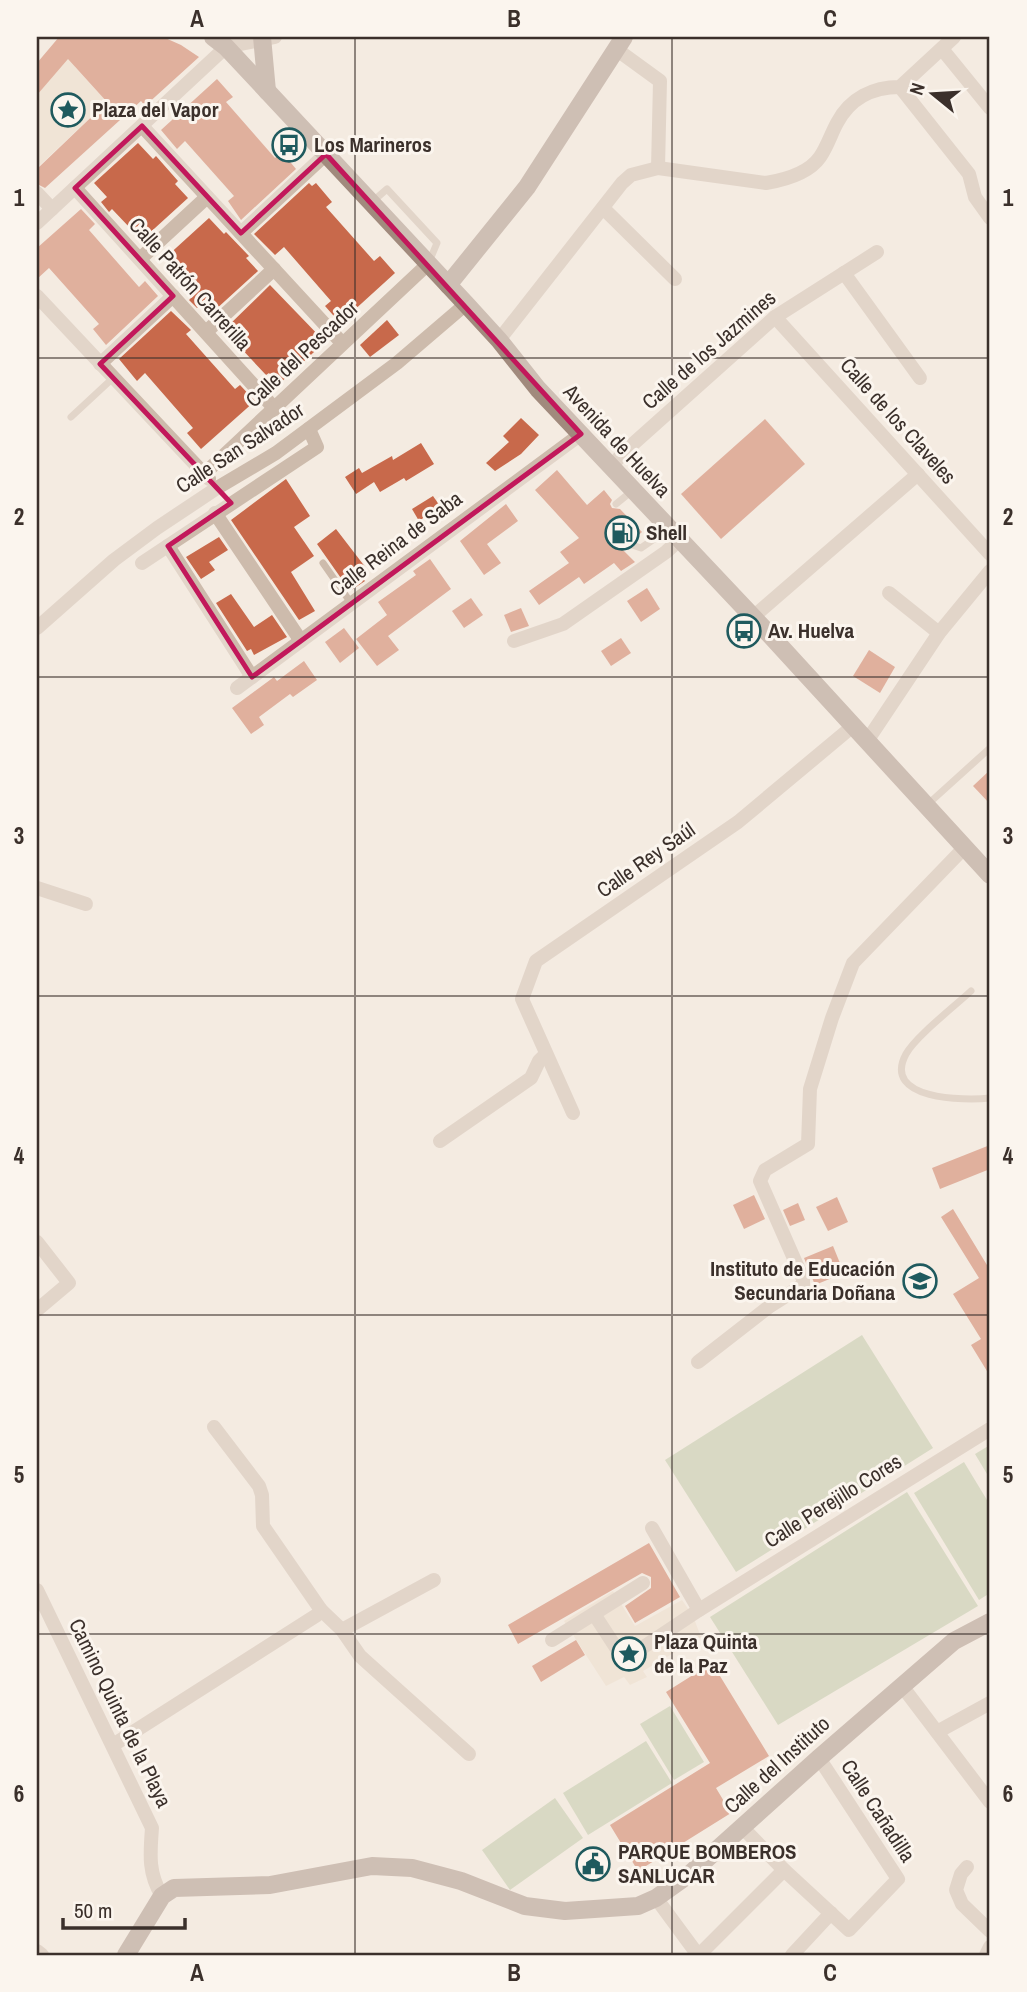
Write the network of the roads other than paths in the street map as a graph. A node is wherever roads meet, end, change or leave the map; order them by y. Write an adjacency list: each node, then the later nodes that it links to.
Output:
1 (954, 37): 5 (street)
2 (266, 38): 3 (street); 7 (street)
3 (219, 42): 7 (street, Avenida de Huelva); 9 (street)
4 (620, 43): 11 (street); 26 (street)
5 (942, 49): 6 (street); 8 (street)
6 (900, 87): 11 (street); 17 (street)
7 (267, 90): 10 (street, Avenida de Huelva)
8 (990, 108)
9 (142, 126): 12 (street); 14 (street)
10 (326, 154): 19 (street); 22 (street, Avenida de Huelva)
11 (658, 168): 15 (street)
12 (75, 188): 16 (street); 21 (street, Calle Patrón Carrerilla)
13 (37, 193): 16 (street)
14 (207, 197): 19 (street); 21 (street)
15 (603, 208): 25 (street); 32 (street)
16 (52, 209): 18 (street)
17 (990, 218)
18 (37, 223)
19 (241, 233): 23 (street)
20 (877, 252): 24 (street, Calle de los Jazmines)
21 (140, 259): 28 (street, Calle Patrón Carrerilla)
22 (428, 264): 26 (street, Avenida de Huelva); 33 (street, Calle del Pescador)
23 (274, 269): 31 (street); 33 (street)
24 (844, 273): 30 (street, Calle de los Jazmines); 36 (street)
25 (675, 279)
26 (448, 285): 29 (street, Avenida de Huelva)
27 (37, 296): 34 (street)
28 (173, 296): 31 (street, Calle Patrón Carrerilla); 34 (street)
29 (466, 304): 32 (street, Avenida de Huelva); 39 (street, Calle San Salvador)
30 (775, 317): 41 (street, Calle de los Jazmines); 43 (street, Calle de los Claveles)
31 (205, 332): 37 (street, Calle Patrón Carrerilla)
32 (499, 340): 40 (street, Avenida de Huelva)
33 (342, 343): 37 (street, Calle del Pescador)
34 (100, 364): 35 (street)
35 (113, 378): 38 (lane); 42 (street)
36 (920, 378)
37 (275, 408): 42 (street, Calle del Pescador)
38 (71, 417)
39 (309, 429): 44 (street, Calle San Salvador); 47 (street)
40 (581, 434): 41 (street, Avenida de Huelva); 56 (street, Calle Reina de Saba)
41 (611, 467): 45 (street, Avenida de Huelva)
42 (204, 474): 44 (street)
43 (918, 474): 51 (street, Calle de los Claveles); 57 (street)
44 (217, 488): 58 (street, Calle San Salvador)
45 (632, 491): 46 (lane); 48 (street, Avenida de Huelva)
46 (616, 504)
47 (215, 513): 50 (street); 60 (street)
48 (674, 534): 49 (lane); 57 (street, Avenida de Huelva); 61 (street)
49 (629, 544)
50 (168, 546): 52 (street); 62 (street)
51 (990, 554)
52 (142, 563)
53 (323, 563): 56 (lane)
54 (990, 571): 59 (street)
55 (890, 593): 59 (street)
56 (351, 603): 60 (street, Calle Reina de Saba)
57 (753, 617): 64 (street, Avenida de Huelva)
58 (37, 628)
59 (939, 633): 65 (street)
60 (300, 641): 62 (street, Calle Reina de Saba)
61 (514, 641)
62 (252, 677): 63 (street, Calle Reina de Saba)
63 (237, 688)
64 (853, 726): 65 (street, Avenida de Huelva); 73 (street, Calle Rey Saúl)
65 (867, 740): 67 (street, Avenida de Huelva)
66 (990, 748): 67 (lane)
67 (927, 805): 68 (street, Avenida de Huelva)
68 (965, 848): 69 (street, Avenida de Huelva); 79 (street)
69 (990, 875)
70 (37, 888): 71 (street)
71 (86, 904)
72 (971, 991): 74 (lane)
73 (546, 1054): 75 (street, Calle Rey Saúl); 76 (street)
74 (990, 1098)
75 (573, 1112)
76 (440, 1141)
77 (37, 1242): 78 (street)
78 (37, 1310)
79 (698, 1362)
80 (214, 1426): 86 (street)
81 (990, 1429): 87 (street, Calle Perejillo Cores)
82 (652, 1528): 87 (street)
83 (434, 1580): 90 (street)
84 (643, 1583): 88 (street)
85 (37, 1590): 95 (street, Camino Quinta de la Playa)
86 (321, 1610): 90 (street); 95 (street)
87 (699, 1610): 88 (street)
88 (594, 1614): 91 (street)
89 (990, 1622): 92 (street, Calle del Instituto)
90 (342, 1630): 96 (street)
91 (551, 1640)
92 (902, 1686): 94 (street); 97 (street, Calle del Instituto)
93 (990, 1703): 94 (street)
94 (937, 1732): 98 (street)
95 (113, 1745): 102 (street, Camino Quinta de la Playa)
96 (469, 1754)
97 (819, 1758): 99 (street, Calle del Instituto); 104 (street, Calle Cañadilla)
98 (990, 1801)
99 (742, 1827): 101 (street, Calle Cañadilla); 103 (street, Calle del Instituto)
100 (967, 1867): 105 (street)
101 (784, 1870): 104 (street, Calle Cañadilla); 110 (street)
102 (162, 1896): 103 (street, Calle del Instituto); 109 (street)
103 (656, 1898): 110 (street)
104 (831, 1913): 111 (street)
105 (990, 1931)
106 (990, 1947): 112 (street)
107 (37, 1951): 108 (street)
108 (43, 1955)
109 (125, 1955)
110 (699, 1955)
111 (792, 1955)
112 (986, 1955)

